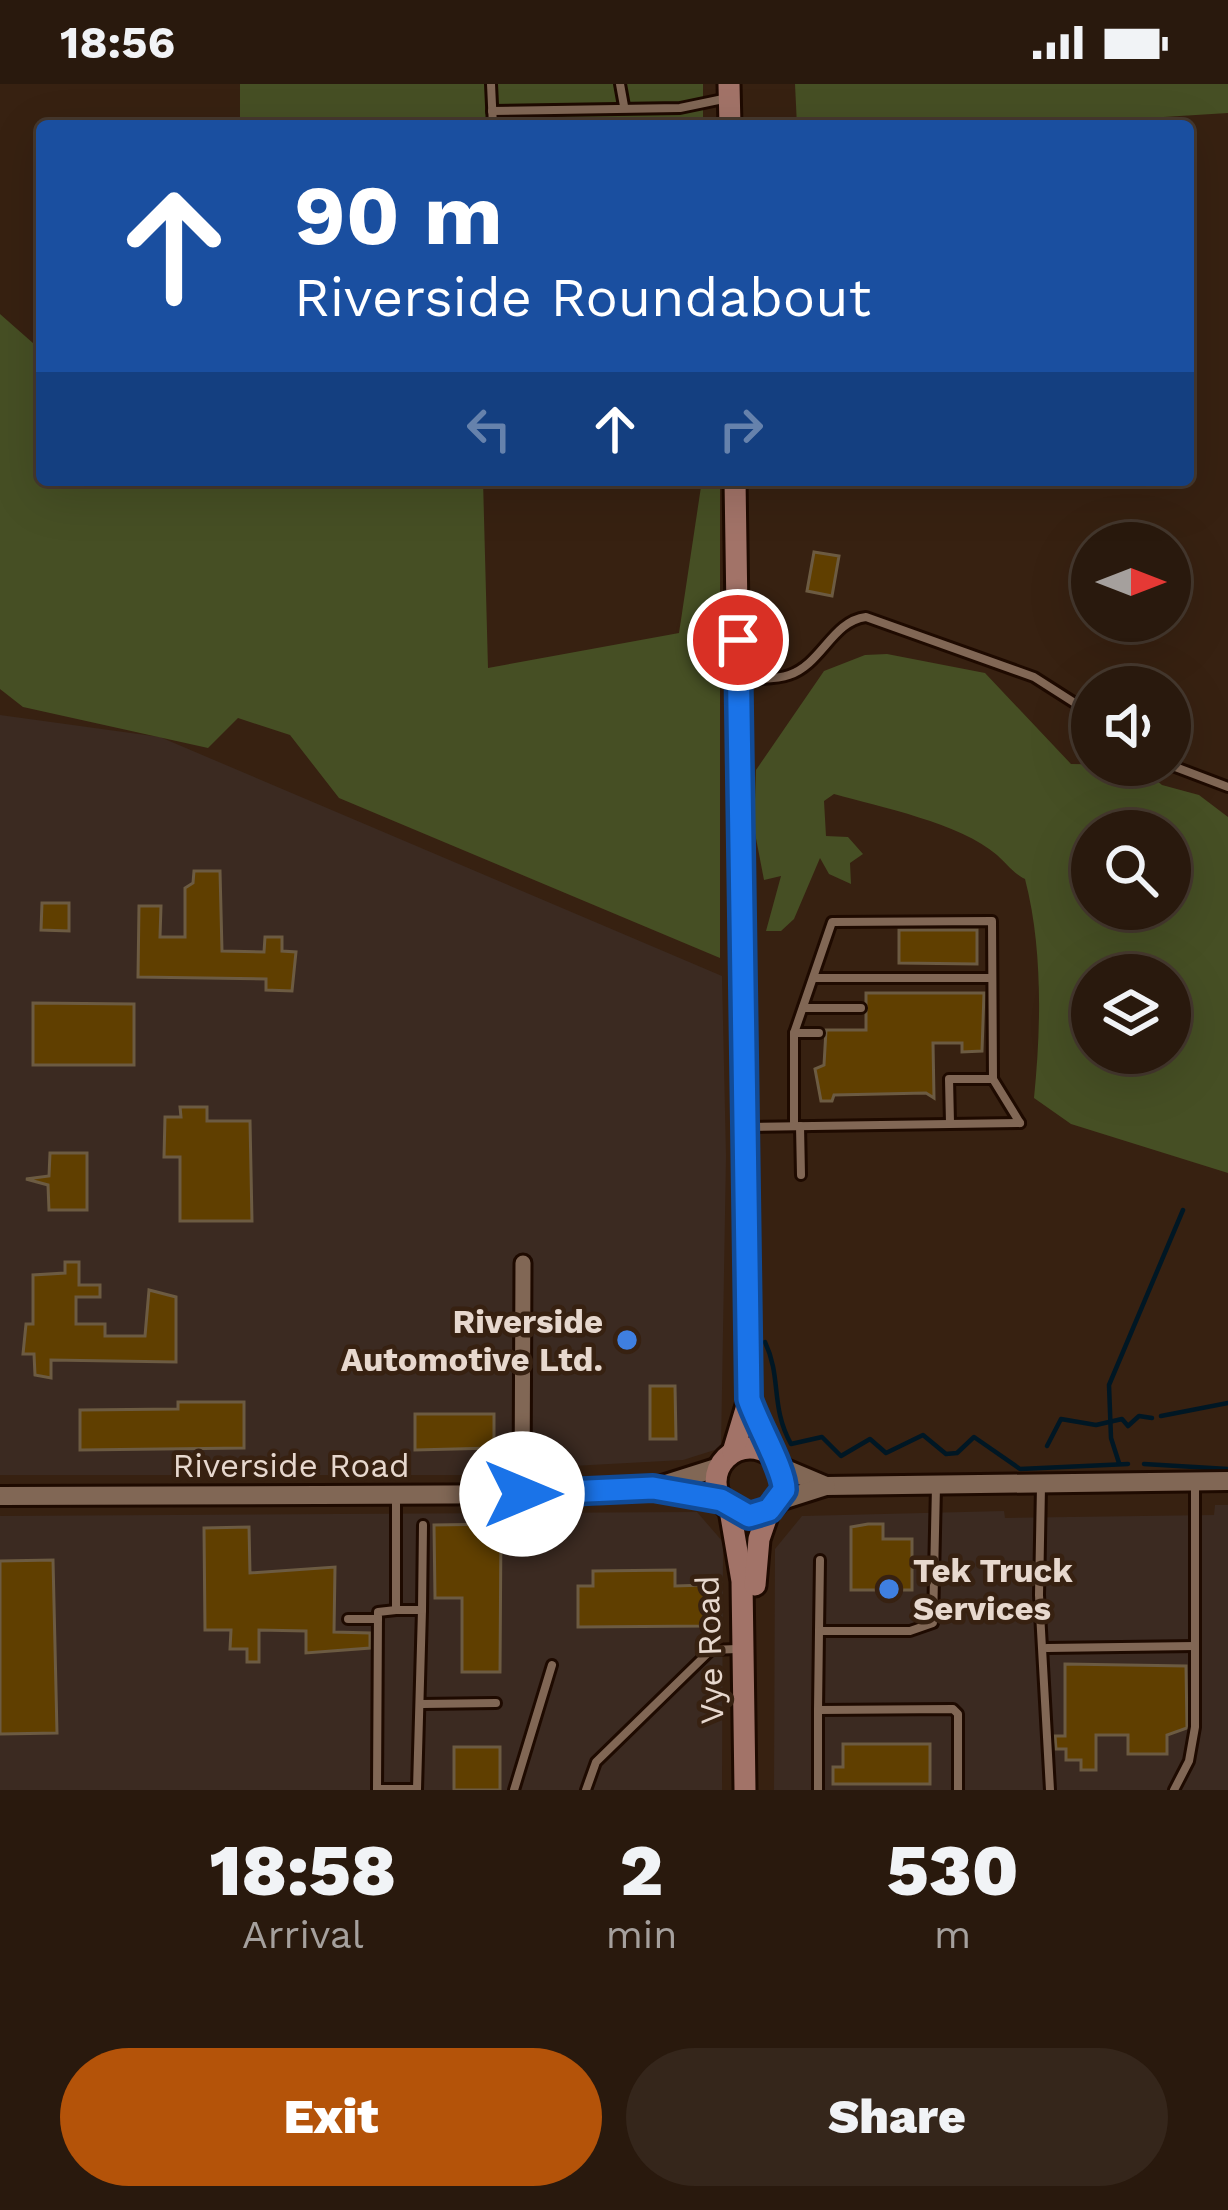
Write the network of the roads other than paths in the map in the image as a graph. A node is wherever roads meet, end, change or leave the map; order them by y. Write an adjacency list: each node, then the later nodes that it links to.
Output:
1 (490, 84): 5 (lane)
2 (620, 84): 4 (lane)
3 (729, 91): 4 (lane)
4 (624, 106): 5 (lane)
5 (492, 111): 6 (lane)
6 (493, 120)
7 (735, 486): 8 (main road)
8 (739, 680): 9 (lane); 21 (main road)
9 (1071, 701)
10 (1191, 773): 11 (lane)
11 (1228, 787)
12 (813, 978): 13 (lane); 13 (lane); 14 (lane)
13 (992, 978): 18 (lane)
14 (803, 1008): 15 (lane); 16 (lane)
15 (861, 1008)
16 (794, 1033): 17 (lane); 20 (lane)
17 (819, 1033)
18 (993, 1079): 19 (lane); 19 (lane)
19 (950, 1123): 20 (lane)
20 (797, 1126): 21 (lane); 22 (lane)
21 (746, 1127): 24 (main road)
22 (801, 1175)
23 (523, 1263): 33 (street)
24 (749, 1399): 25 (main road); 26 (main road)
25 (726, 1459): 26 (main road); 32 (street, Riverside Road); 36 (main road)
26 (776, 1461): 31 (street); 37 (main road)
27 (1195, 1481): 28 (street); 29 (street); 45 (lane)
28 (1228, 1481)
29 (1042, 1483): 30 (street); 47 (lane)
30 (936, 1484): 31 (street); 44 (lane)
31 (826, 1486): 37 (street)
32 (653, 1488): 33 (street, Riverside Road); 36 (street, Riverside Road)
33 (522, 1494): 34 (street, Riverside Road)
34 (396, 1495): 35 (street, Riverside Road); 40 (lane)
35 (0, 1496)
36 (725, 1505): 37 (main road); 46 (main road, Vye Road)
37 (774, 1506): 56 (main road, Vye Road)
38 (422, 1525): 41 (lane)
39 (820, 1560): 44 (lane)
40 (396, 1610): 41 (lane); 43 (lane)
41 (422, 1610): 50 (lane)
42 (348, 1619): 43 (lane)
43 (378, 1619): 52 (lane)
44 (819, 1631): 51 (lane)
45 (1195, 1646): 47 (lane); 60 (lane)
46 (745, 1648): 54 (lane); 55 (main road, Vye Road)
47 (1046, 1648): 59 (lane)
48 (552, 1665): 53 (lane)
49 (496, 1702): 50 (lane)
50 (422, 1704): 52 (lane)
51 (818, 1711): 57 (lane); 58 (lane)
52 (377, 1790)
53 (514, 1790)
54 (586, 1790)
55 (745, 1790)
56 (756, 1790)
57 (818, 1790)
58 (958, 1790)
59 (1050, 1790)
60 (1174, 1790)

